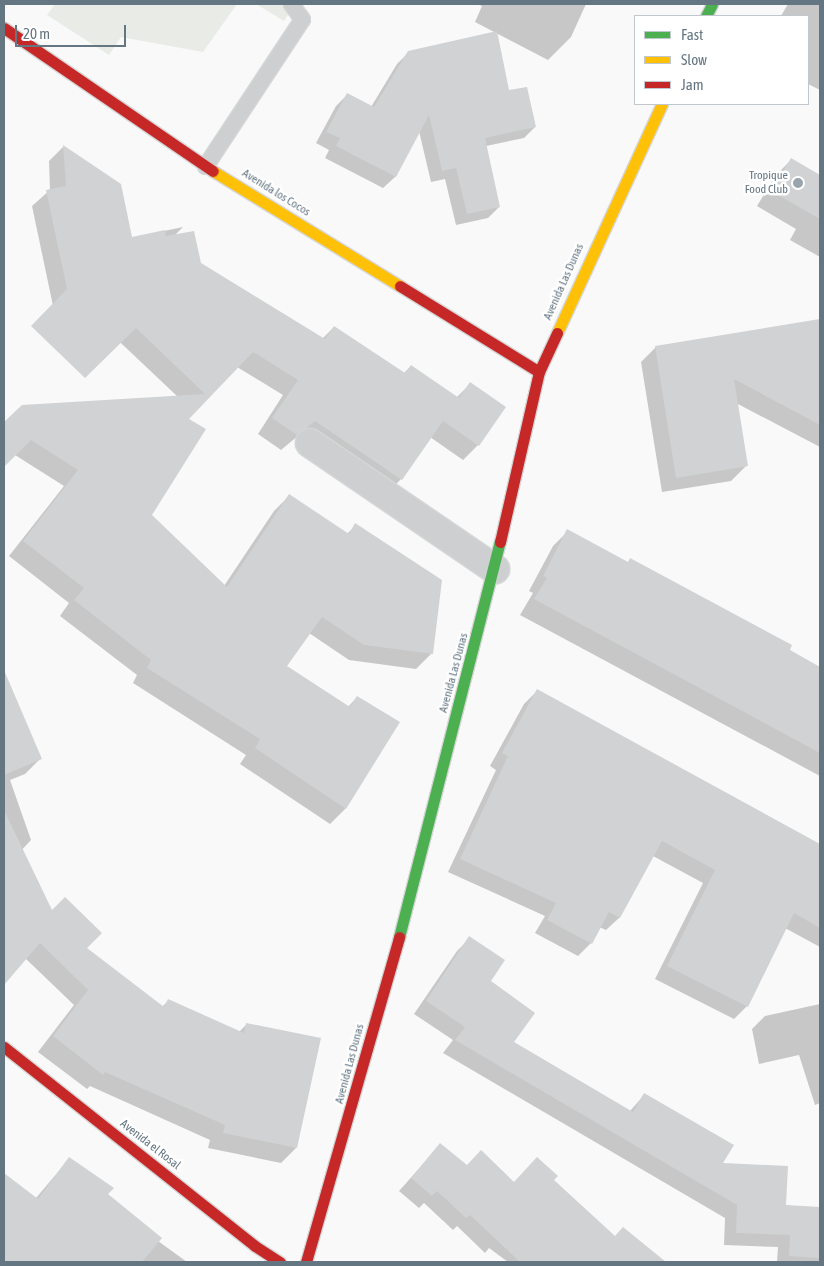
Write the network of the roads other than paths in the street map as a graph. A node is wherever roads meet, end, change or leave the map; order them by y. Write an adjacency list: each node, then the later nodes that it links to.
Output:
1 (291, 4): 4 (lane)
2 (4, 28): 4 (street, Avenida los Cocos)
3 (662, 105): 5 (street, Avenida Las Dunas)
4 (205, 166): 5 (street, Avenida los Cocos)
5 (539, 372): 7 (street, Avenida Las Dunas)
6 (310, 443): 7 (street)
7 (494, 570): 10 (street, Avenida Las Dunas)
8 (4, 1047): 9 (street, Avenida el Rosal)
9 (280, 1262)
10 (306, 1262)

